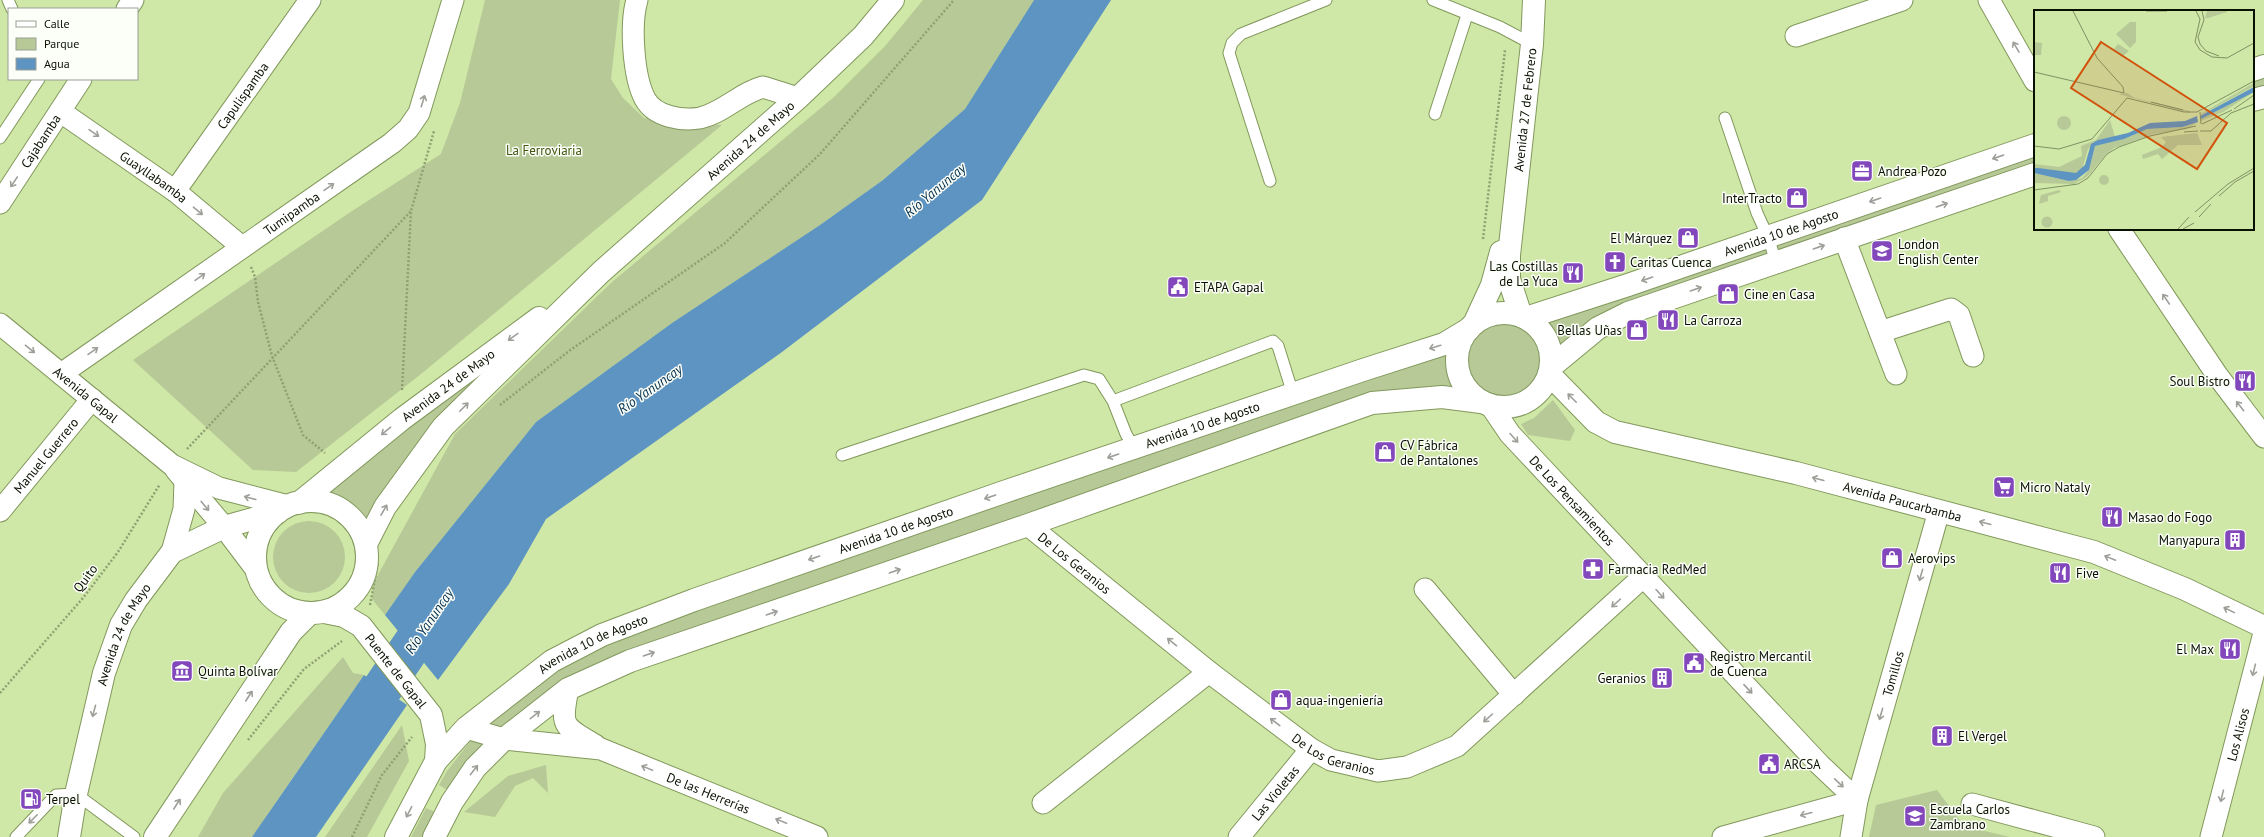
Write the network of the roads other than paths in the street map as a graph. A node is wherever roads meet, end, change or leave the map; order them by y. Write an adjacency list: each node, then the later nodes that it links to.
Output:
1 (310, 0): 28 (street, Capulispamba)
2 (453, 0): 34 (street, Tumipamba, one-way to 2)
3 (637, 0): 19 (street)
4 (893, 0): 19 (main road, Avenida 24 de Mayo)
5 (1326, 0): 27 (lane)
6 (1433, 0): 10 (lane)
7 (1534, 0): 12 (main road, Avenida 27 de Febrero)
8 (1902, 0): 11 (street)
9 (1988, 0): 15 (street, one-way to 9)
10 (1466, 15): 12 (lane); 22 (lane)
11 (1796, 36)
12 (1532, 44): 30 (main road, Avenida 27 de Febrero)
13 (2264, 66): 14 (main road)
14 (2254, 70)
15 (2034, 79)
16 (38, 80): 24 (lane)
17 (80, 80): 21 (street, Cajabamba)
18 (2264, 96): 20 (main road)
19 (798, 98): 36 (main road, Avenida 24 de Mayo)
20 (2254, 100)
21 (62, 112): 28 (street, Guayllabamba, one-way to 28); 29 (street, Cajabamba, one-way to 29)
22 (1435, 114)
23 (1725, 118): 32 (lane)
24 (0, 138)
25 (2034, 144): 32 (main road, Avenida 10 de Agosto, one-way to 32)
26 (2034, 174): 33 (main road, Avenida 10 de Agosto, one-way to 26)
27 (1270, 181)
28 (174, 190): 34 (street, Guayllabamba, one-way to 34)
29 (0, 203)
30 (1511, 219): 37 (main road, Avenida 27 de Febrero); 39 (main road, Avenida 27 de Febrero)
31 (2120, 230): 49 (street, one-way to 31)
32 (1768, 237): 35 (lane); 37 (main road, Avenida 10 de Agosto, one-way to 37)
33 (1844, 238): 35 (main road, Avenida 10 de Agosto, one-way to 33); 40 (street)
34 (242, 247): 43 (street, Tumipamba, one-way to 34)
35 (1776, 262): 42 (main road, Avenida 10 de Agosto, one-way to 35)
36 (601, 272): 54 (main road, Avenida 24 de Mayo, one-way to 54); 60 (main road, Avenida 24 de Mayo, one-way to 36)
37 (1524, 317): 39 (main road); 42 (main road)
38 (0, 324): 43 (street, Avenida Gapal, one-way to 43)
39 (1472, 326): 45 (main road, Avenida 10 de Agosto, one-way to 45); 48 (main road)
40 (1880, 332): 41 (street); 44 (street)
41 (1973, 356)
42 (1551, 370): 48 (main road); 56 (main road, Avenida Paucarbamba, one-way to 42)
43 (61, 374): 46 (street, Avenida Gapal)
44 (1896, 374)
45 (1293, 394): 47 (lane); 50 (main road, Avenida 10 de Agosto)
46 (92, 399): 52 (street, Avenida Gapal); 55 (street, Manuel Guerrero)
47 (1113, 401): 50 (lane); 51 (lane)
48 (1486, 404): 57 (main road); 63 (street, De Los Pensamientos, one-way to 63)
49 (2264, 437)
50 (1134, 448): 73 (main road, Avenida 10 de Agosto, one-way to 73)
51 (842, 455)
52 (172, 465): 53 (street, Avenida Gapal); 54 (street, Avenida Gapal, one-way to 52)
53 (185, 481): 58 (street, Avenida Gapal, one-way to 58); 59 (street)
54 (288, 507): 58 (main road, Avenida 24 de Mayo); 60 (main road); 61 (main road)
55 (0, 511)
56 (1939, 511): 67 (main road, Avenida Paucarbamba, one-way to 56); 79 (street, Tomillos, one-way to 79)
57 (1028, 525): 69 (street, De Los Geranios, one-way to 57); 70 (main road, one-way to 57)
58 (224, 527): 59 (main road, Avenida 24 de Mayo); 61 (street, Avenida Gapal)
59 (172, 552): 78 (main road, Avenida 24 de Mayo, one-way to 78)
60 (372, 552): 62 (main road)
61 (255, 568): 65 (main road)
62 (364, 576): 65 (main road); 66 (main road, Puente de Gapal)
63 (1644, 576): 71 (street, De Los Geranios, one-way to 71); 79 (street, De Los Pensamientos, one-way to 79)
64 (1426, 589): 71 (street)
65 (316, 613): 66 (main road, Puente de Gapal); 85 (main road, one-way to 65)
66 (361, 626): 72 (main road, Puente de Gapal)
67 (2264, 627)
68 (2264, 633): 93 (street, Los Alisos, one-way to 93)
69 (1209, 672): 76 (street, De Los Geranios, one-way to 69); 80 (street)
70 (568, 689): 74 (main road, one-way to 70); 75 (street, De las Herrerías)
71 (1514, 695): 76 (street, De Los Geranios, one-way to 76)
72 (431, 715): 73 (main road, Puente de Gapal); 77 (main road, Puente de Gapal)
73 (466, 728): 74 (street, De las Herrerías); 77 (main road, Avenida 10 de Agosto)
74 (504, 738): 75 (street, De las Herrerías); 87 (main road, one-way to 74)
75 (601, 749): 88 (street, De las Herrerías, one-way to 75)
76 (1311, 749): 89 (street, Las Violetas)
77 (436, 761): 86 (main road, Avenida 10 de Agosto, one-way to 86)
78 (76, 794): 82 (lane, one-way to 82); 83 (main road, Avenida 24 de Mayo); 84 (lane)
79 (1857, 800): 90 (street, one-way to 90); 91 (street, Tomillos)
80 (1043, 802)
81 (1972, 804): 92 (street)
82 (16, 837)
83 (69, 837)
84 (134, 837)
85 (155, 837)
86 (396, 837)
87 (434, 837)
88 (817, 837)
89 (1239, 837)
90 (1723, 837)
91 (1851, 837)
92 (2094, 837)
93 (2211, 837)

